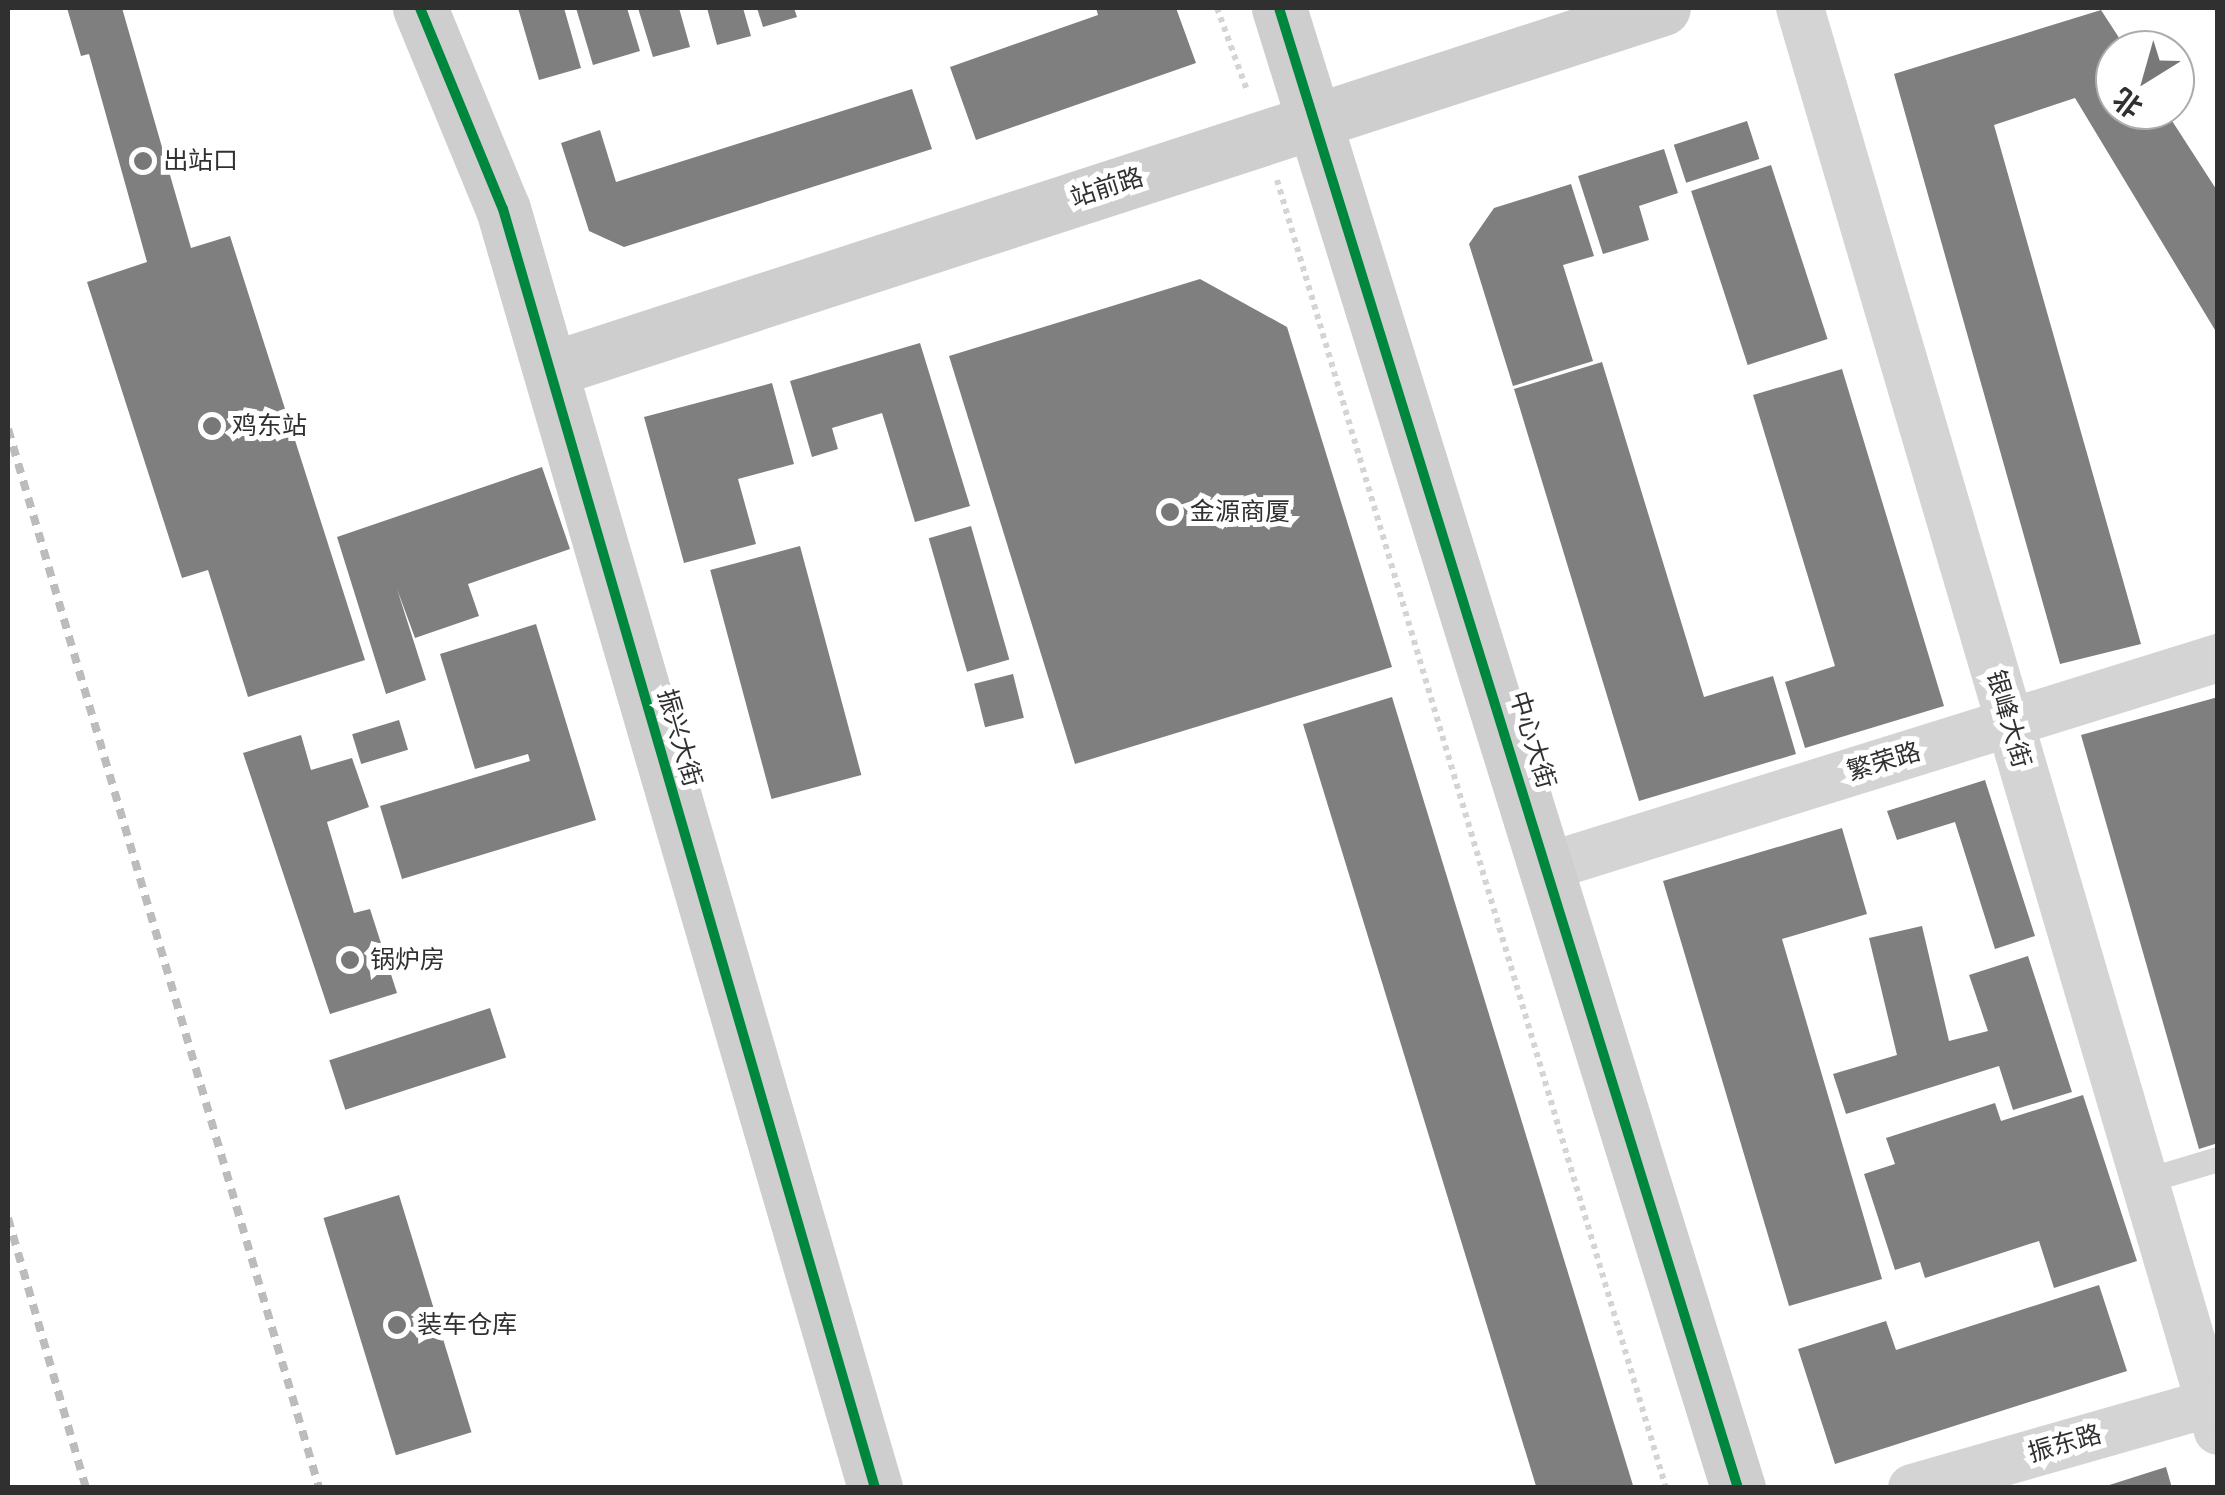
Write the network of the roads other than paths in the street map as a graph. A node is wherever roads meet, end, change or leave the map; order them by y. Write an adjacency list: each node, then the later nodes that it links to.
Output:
1 (420, 8): 6 (street, 振兴大街)
2 (1279, 8): 5 (street, 中心大街)
3 (1663, 8): 5 (street, 站前路)
4 (1800, 8): 8 (street, 银峰大街)
5 (1320, 119): 6 (street, 站前路); 9 (street, 中心大街)
6 (552, 369): 13 (street, 振兴大街)
7 (2218, 658): 8 (street, 繁荣路)
8 (2010, 723): 9 (street, 繁荣路); 11 (street, 银峰大街)
9 (1550, 866): 14 (street, 中心大街)
10 (2218, 1160): 11 (lane)
11 (2144, 1181): 12 (street, 银峰大街)
12 (2215, 1412): 15 (street, 振东路)
13 (875, 1488)
14 (1738, 1488)
15 (1912, 1488)

